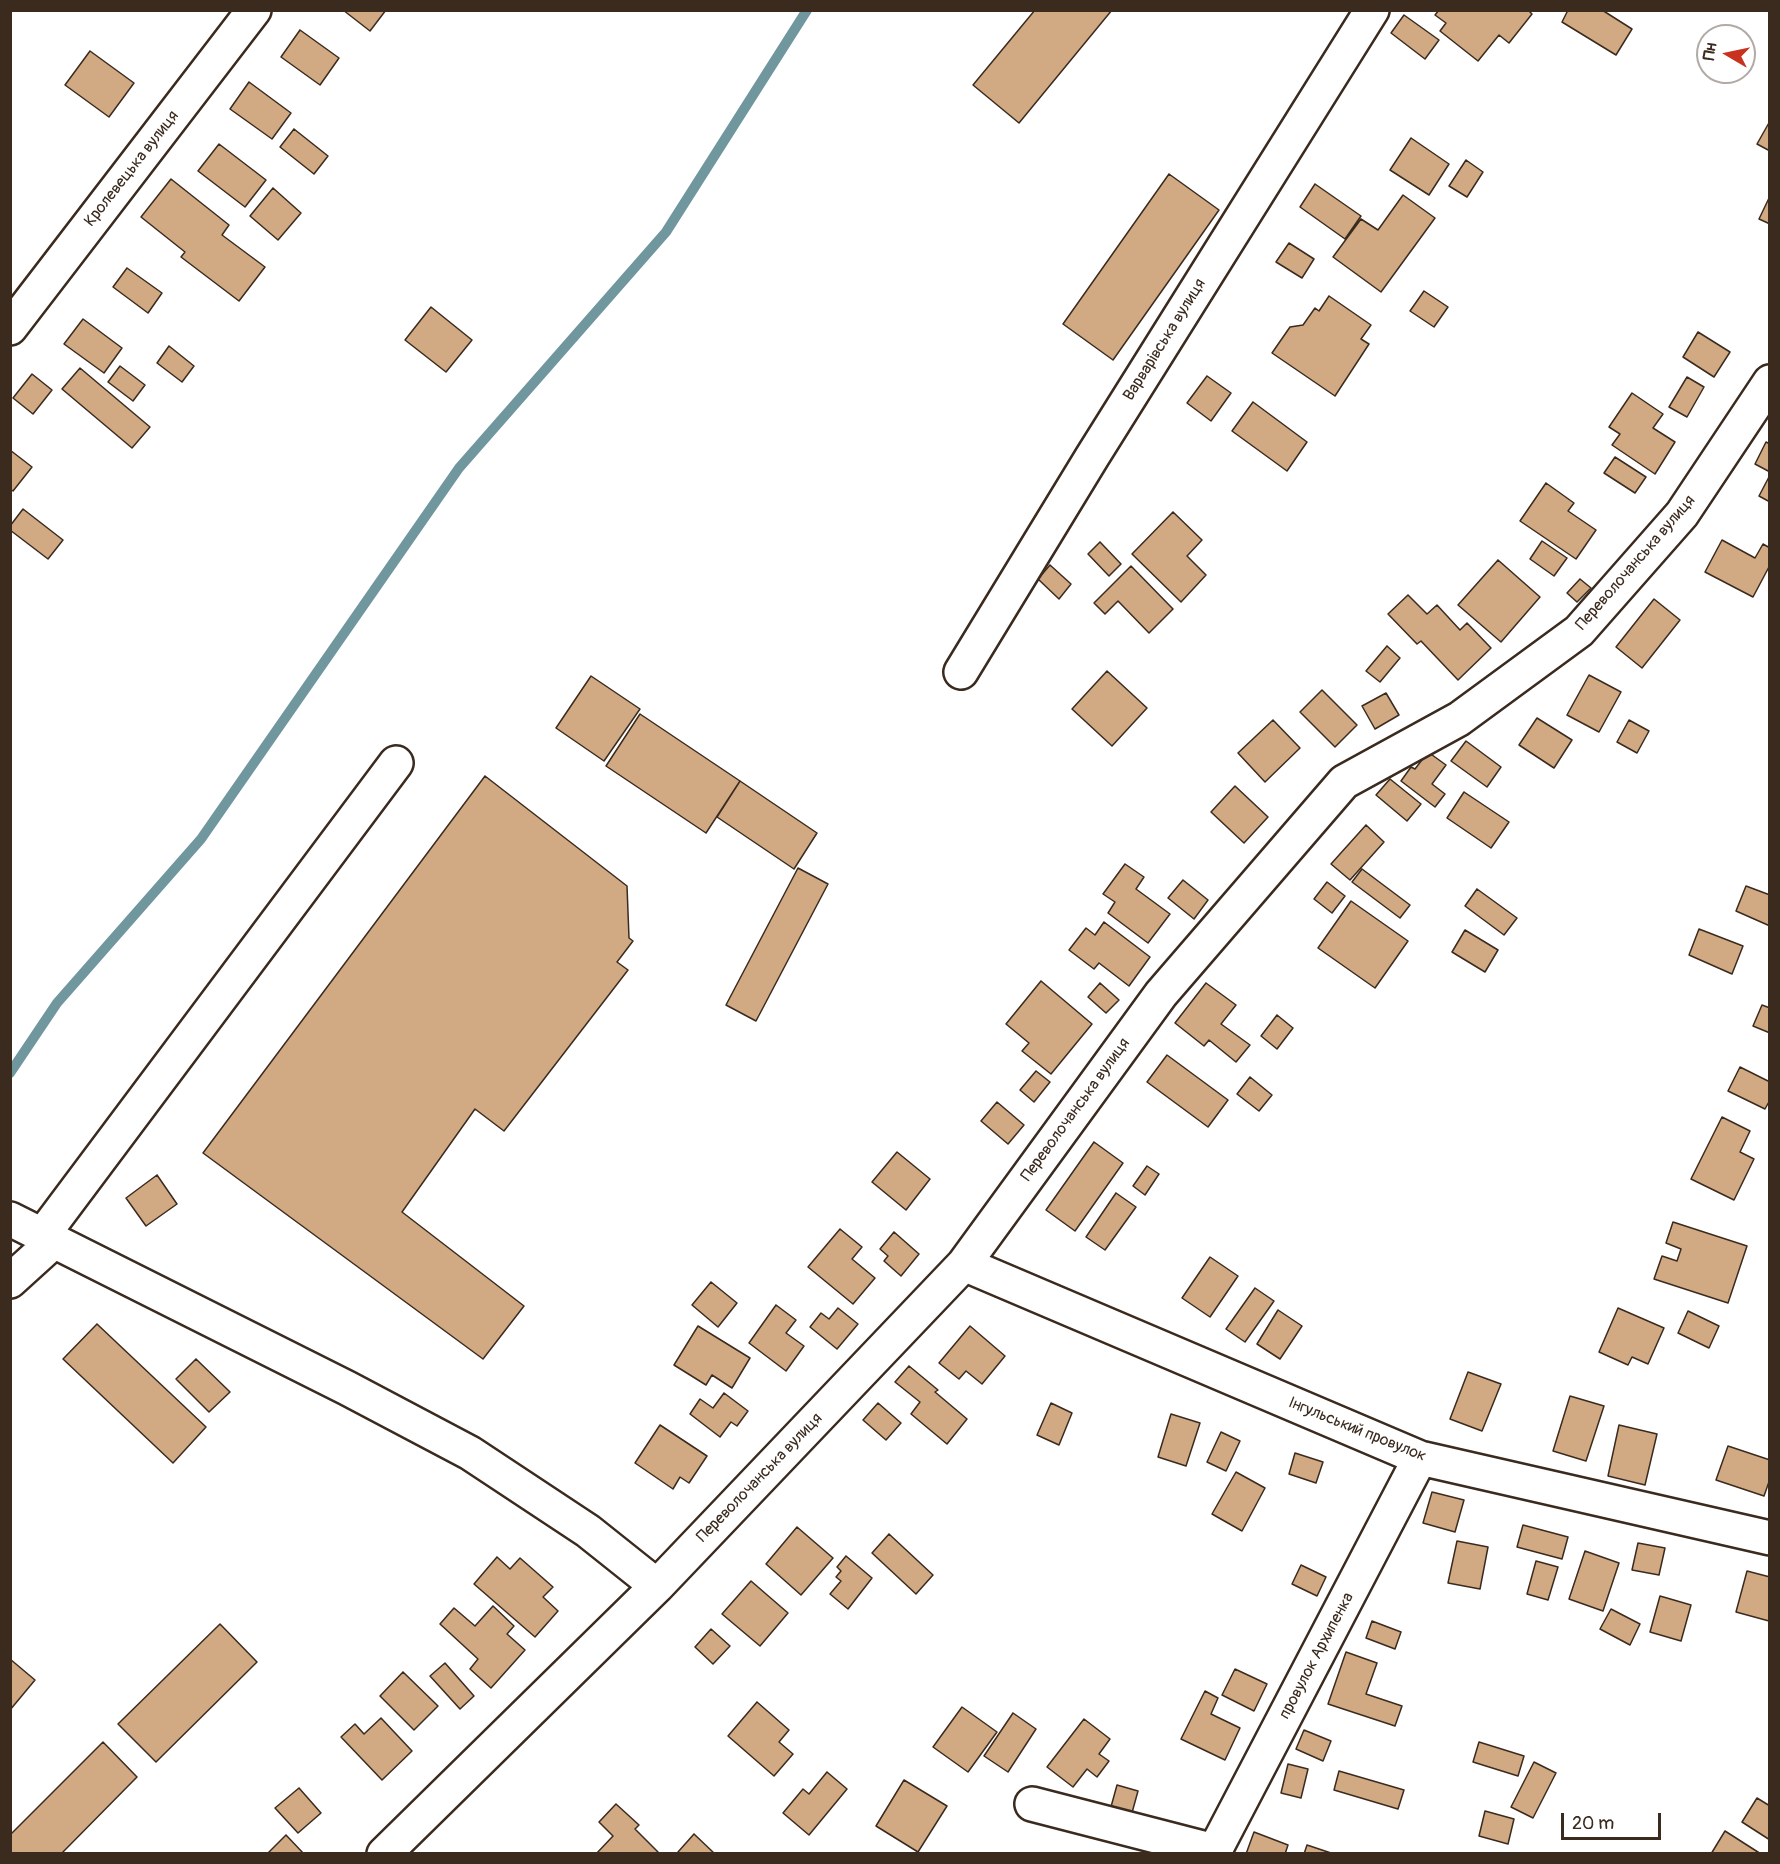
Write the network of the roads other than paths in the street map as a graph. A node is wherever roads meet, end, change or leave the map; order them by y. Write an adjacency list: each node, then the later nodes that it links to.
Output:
1 (254, 10): 3 (street, Кролевецька вулиця)
2 (1372, 10): 5 (street, Варварівська вулиця)
3 (10, 328)
4 (1770, 382): 9 (street, Переволочанська вулиця)
5 (961, 672)
6 (396, 763): 8 (street)
7 (10, 1219): 8 (street)
8 (48, 1239): 10 (street); 13 (street)
9 (964, 1264): 11 (street, Інгульський провулок); 13 (street, Переволочанська вулиця)
10 (10, 1281)
11 (1420, 1458): 12 (street, Інгульський провулок); 15 (street, провулок Архипенка)
12 (1770, 1538)
13 (657, 1586): 16 (street, Переволочанська вулиця)
14 (1032, 1804): 15 (street)
15 (1214, 1852)
16 (384, 1854)

